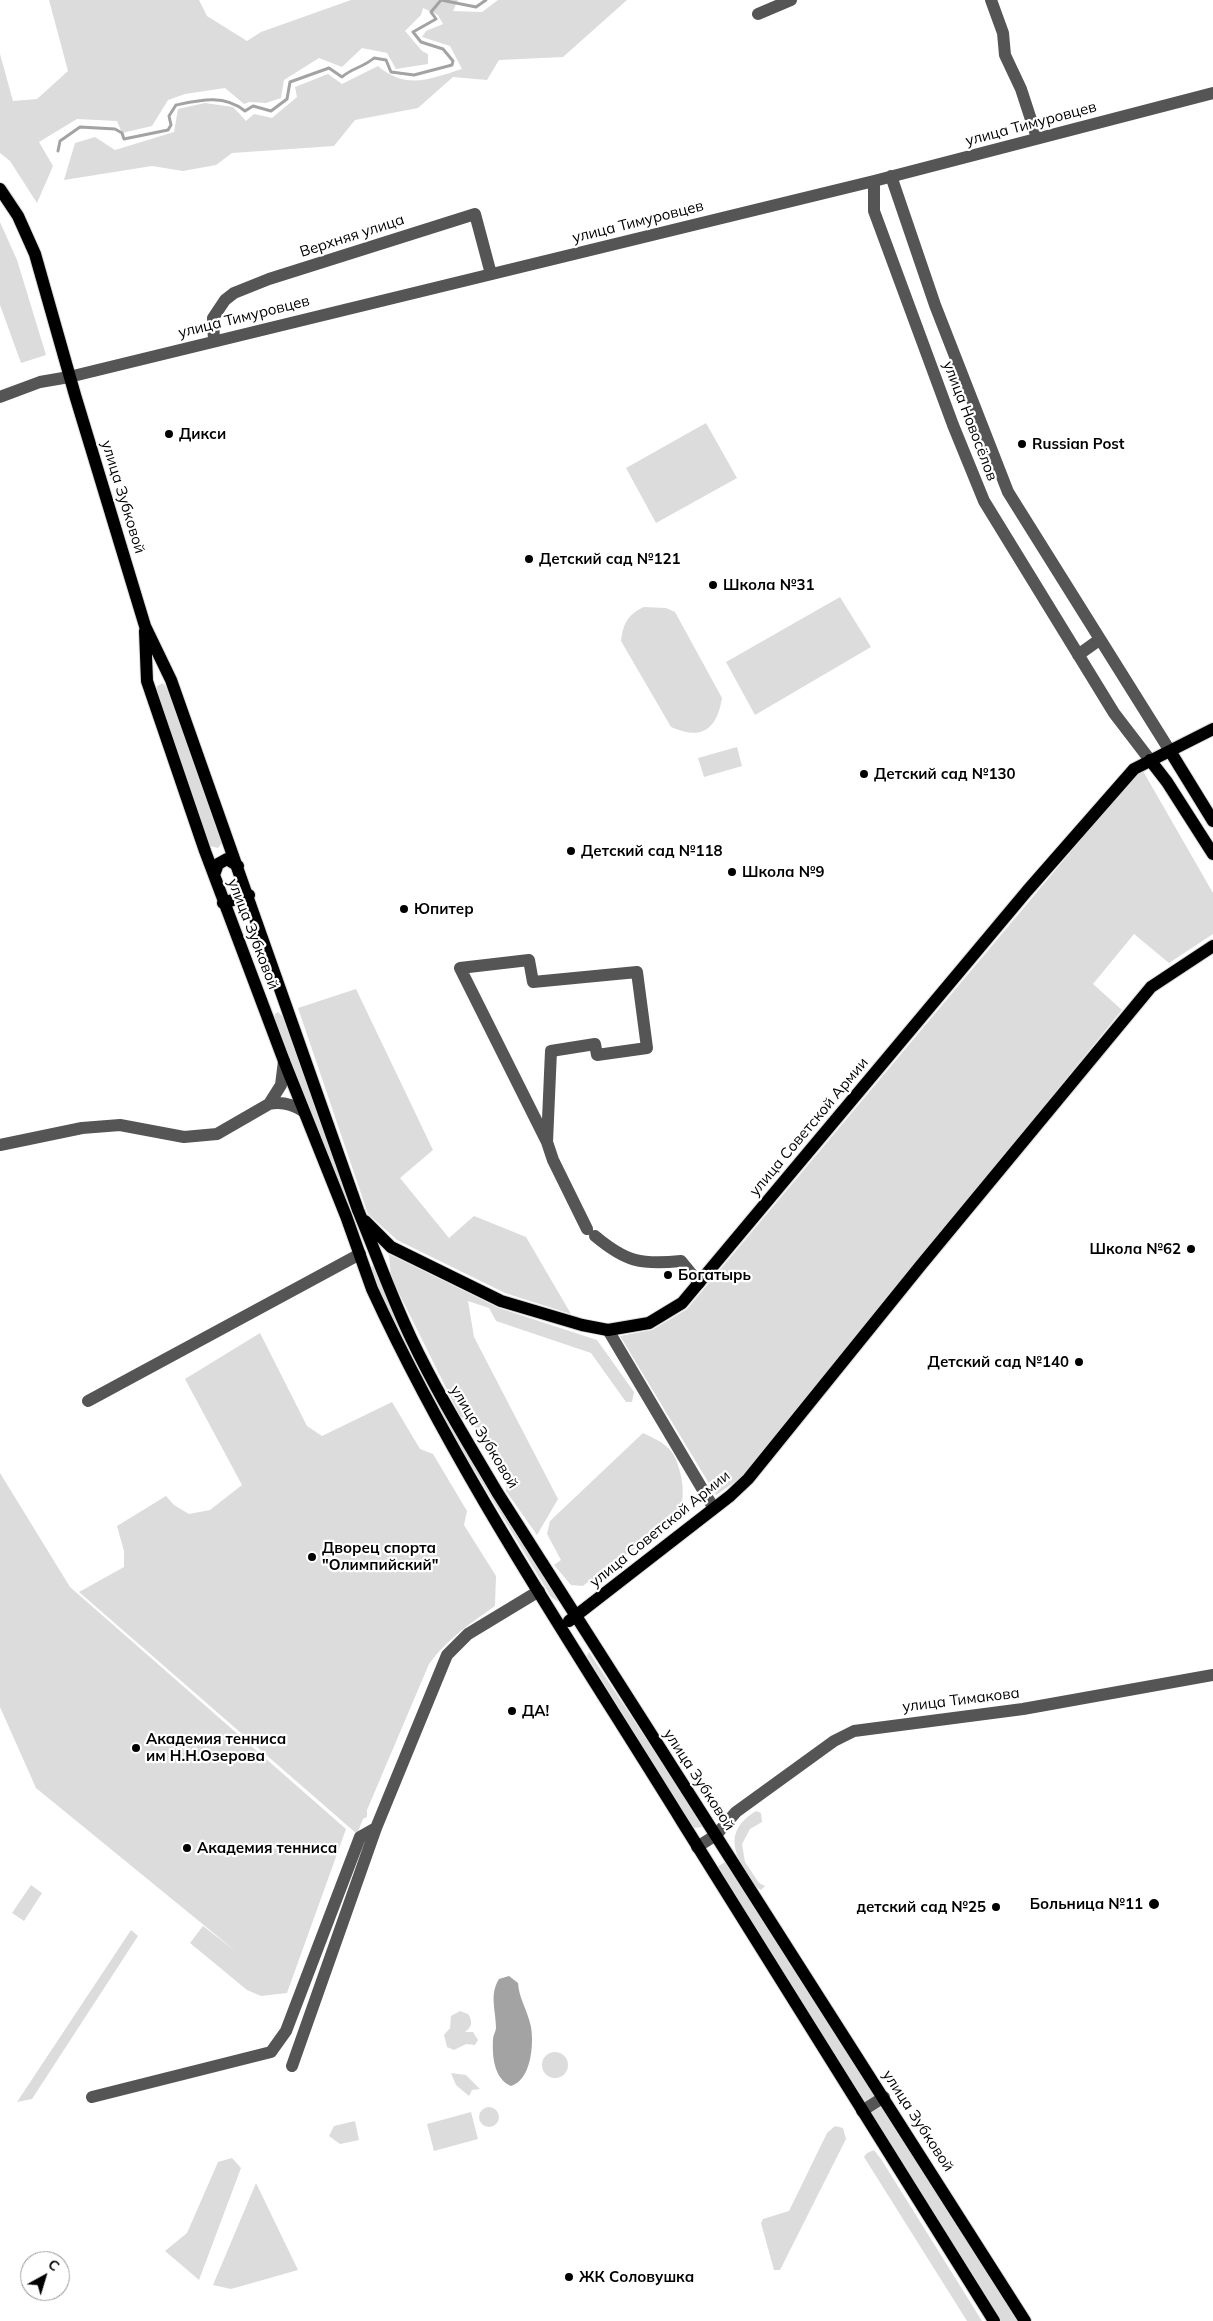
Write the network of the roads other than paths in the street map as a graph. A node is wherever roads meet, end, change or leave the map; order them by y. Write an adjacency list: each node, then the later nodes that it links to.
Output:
1 (791, 0): 3 (street)
2 (991, 0): 5 (street)
3 (758, 14)
4 (1213, 93): 5 (street, улица Тимуровцев)
5 (1037, 138): 6 (street, улица Тимуровцев)
6 (891, 176): 7 (street, улица Тимуровцев); 14 (street, улица Новосёлов)
7 (874, 181): 9 (street, улица Тимуровцев); 15 (street, улица Новосёлов)
8 (0, 189): 11 (main road, улица Зубковой)
9 (491, 274): 10 (street, улица Тимуровцев); 10 (street, Верхняя улица)
10 (214, 342): 11 (street, улица Тимуровцев)
11 (69, 377): 12 (street); 13 (main road, улица Зубковой)
12 (0, 397)
13 (145, 626): 16 (main road, улица Зубковой); 17 (main road, улица Зубковой)
14 (1099, 640): 15 (street); 19 (street, улица Новосёлов)
15 (1078, 654): 20 (street, улица Новосёлов)
16 (171, 680): 17 (main road); 22 (main road, улица Зубковой)
17 (147, 681): 23 (main road, улица Зубковой)
18 (1213, 729): 19 (main road, улица Советской Армии)
19 (1170, 751): 20 (main road, улица Советской Армии); 21 (main road, улица Новосёлов)
20 (1150, 760): 24 (main road, улица Новосёлов); 41 (main road, улица Советской Армии)
21 (1213, 821)
22 (228, 842): 23 (main road); 25 (main road, улица Зубковой)
23 (205, 851): 26 (main road, улица Зубковой)
24 (1213, 854)
25 (238, 866): 26 (main road); 27 (main road, улица Зубковой)
26 (214, 875): 28 (main road, улица Зубковой)
27 (249, 895): 28 (main road); 30 (main road, улица Зубковой)
28 (223, 903): 31 (main road, улица Зубковой)
29 (1213, 946): 44 (main road, улица Советской Армии)
30 (288, 1010): 31 (main road); 37 (main road, улица Зубковой)
31 (266, 1013): 32 (main road, улица Зубковой)
32 (284, 1062): 33 (street); 34 (main road, улица Зубковой)
33 (269, 1104): 34 (street); 36 (street)
34 (303, 1111): 40 (main road, улица Зубковой)
35 (547, 1142): 35 (street); 41 (street)
36 (0, 1145)
37 (362, 1218): 38 (main road, улица Зубковой); 39 (main road, улица Советской Армии)
38 (371, 1242): 39 (main road); 40 (main road); 46 (main road, улица Зубковой)
39 (391, 1247): 42 (main road, улица Советской Армии)
40 (358, 1250): 43 (street); 45 (main road, улица Зубковой)
41 (698, 1283): 42 (main road, улица Советской Армии)
42 (608, 1330): 44 (street)
43 (88, 1401)
44 (713, 1507): 46 (main road, улица Советской Армии)
45 (539, 1590): 47 (main road, улица Зубковой); 49 (street)
46 (575, 1616): 47 (main road, улица Советской Армии); 50 (main road, улица Зубковой)
47 (562, 1627): 51 (main road, улица Зубковой)
48 (1213, 1674): 50 (street, улица Тимакова)
49 (376, 1828): 52 (street); 53 (street)
50 (716, 1835): 51 (street, улица Тимакова); 56 (main road, улица Зубковой)
51 (697, 1847): 57 (main road, улица Зубковой)
52 (286, 2031): 53 (street); 55 (street)
53 (299, 2041): 54 (street)
54 (292, 2066)
55 (92, 2097)
56 (884, 2097): 57 (street); 59 (main road, улица Зубковой)
57 (862, 2111): 58 (main road, улица Зубковой)
58 (994, 2321)
59 (1025, 2321)

